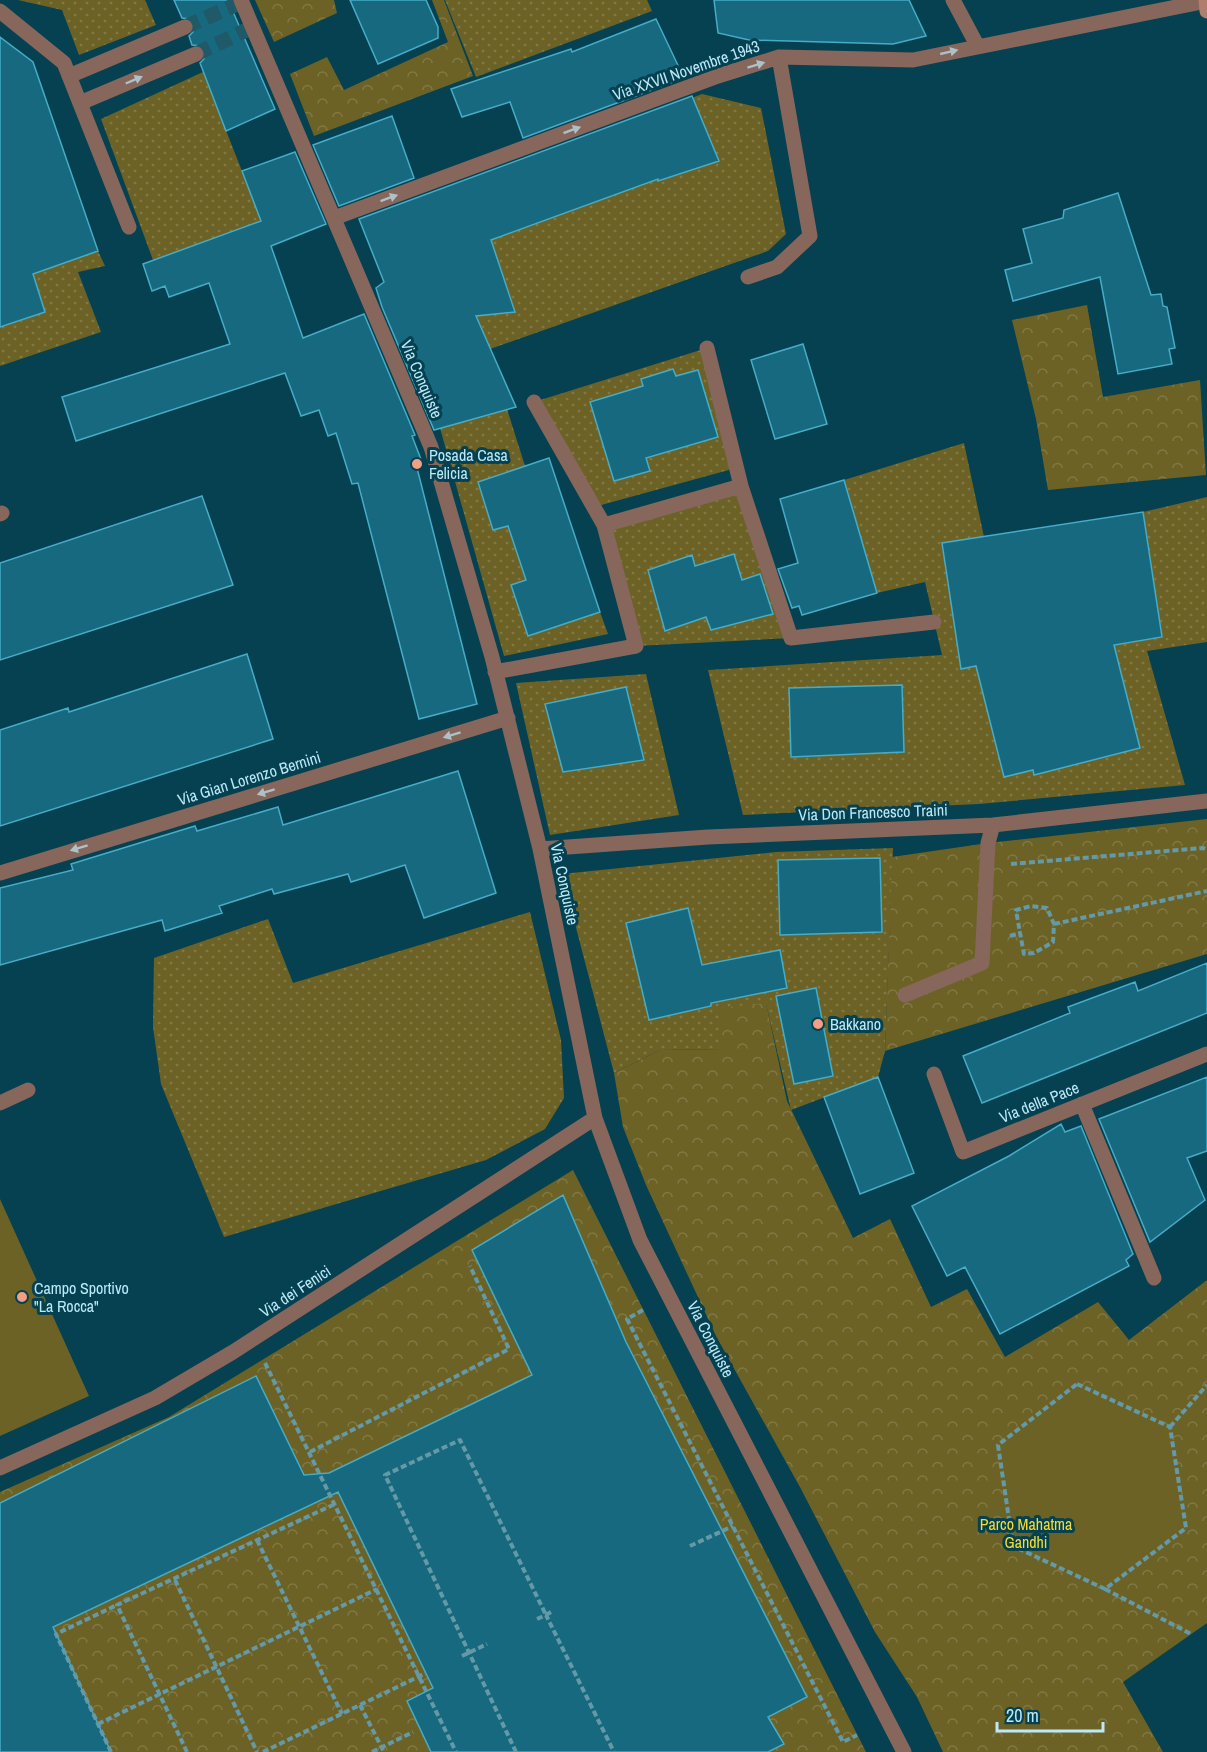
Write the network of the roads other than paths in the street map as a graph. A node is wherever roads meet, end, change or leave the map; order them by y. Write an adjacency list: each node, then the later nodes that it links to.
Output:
1 (241, 0): 11 (street, Via Conquiste)
2 (953, 0): 6 (street)
3 (1207, 3): 6 (street, Via XXVII Novembre 1943)
4 (0, 11): 9 (street)
5 (185, 27): 9 (street)
6 (977, 45): 8 (street, Via XXVII Novembre 1943, one-way to 6)
7 (196, 54): 10 (street, one-way to 7)
8 (779, 57): 11 (street, Via XXVII Novembre 1943, one-way to 8); 13 (street)
9 (69, 76): 10 (street)
10 (80, 103): 12 (street)
11 (334, 218): 19 (street, Via Conquiste)
12 (129, 227)
13 (748, 277)
14 (707, 348): 16 (street)
15 (534, 402): 17 (street)
16 (741, 486): 17 (street); 18 (street)
17 (604, 525): 19 (street)
18 (934, 622)
19 (495, 672): 20 (street, Via Conquiste)
20 (508, 718): 23 (street, Via Conquiste); 24 (street, Via Gian Lorenzo Bernini, one-way to 24)
21 (1207, 801): 22 (street, Via Don Francesco Traini)
22 (993, 825): 23 (street, Via Don Francesco Traini); 25 (street)
23 (540, 849): 31 (street, Via Conquiste)
24 (0, 873)
25 (905, 995)
26 (1207, 1054): 30 (street, Via della Pace)
27 (934, 1074): 30 (street, Via della Pace)
28 (28, 1090): 29 (street)
29 (0, 1103)
30 (1082, 1104): 32 (street)
31 (595, 1118): 33 (street, Via dei Fenici); 34 (street, Via Conquiste)
32 (1154, 1278)
33 (0, 1468)
34 (904, 1752)

